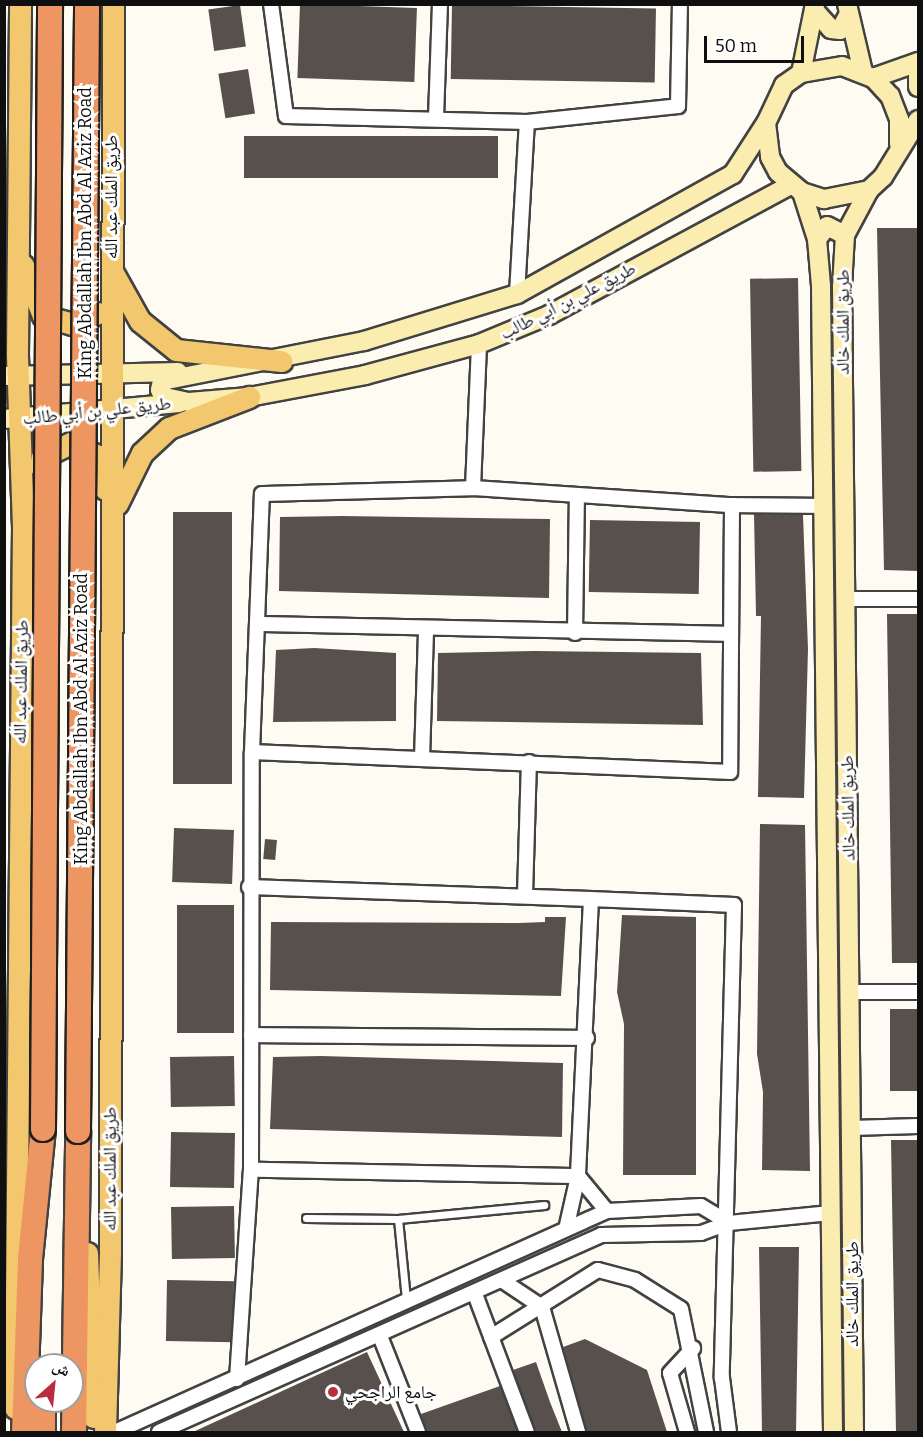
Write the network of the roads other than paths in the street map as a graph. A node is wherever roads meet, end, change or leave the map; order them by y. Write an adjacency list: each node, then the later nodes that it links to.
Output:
1 (20, 4): 24 (main road, طريق الملك عبد الله)
2 (50, 4): 63 (highway, King Abdallah Ibn Abd Al Aziz Road, bridge)
3 (87, 4): 65 (highway, King Abdallah Ibn Abd Al Aziz Road, bridge)
4 (113, 4): 25 (main road, طريق الملك عبد الله)
5 (271, 4): 15 (street)
6 (440, 4): 15 (street)
7 (680, 4): 17 (street)
8 (815, 7): 9 (main road); 12 (main road)
9 (848, 9): 13 (main road)
10 (918, 62): 13 (main road)
11 (918, 72): 14 (main road)
12 (801, 73): 13 (main road); 18 (main road)
13 (868, 75): 19 (main road)
14 (918, 87)
15 (436, 118): 17 (street)
16 (918, 120): 19 (main road)
17 (527, 122): 26 (street)
18 (765, 123): 20 (main road); 26 (main road, طريق علي بن أبي طالب)
19 (899, 144): 21 (main road)
20 (796, 188): 21 (main road); 23 (main road, طريق الملك خالد); 28 (main road, طريق علي بن أبي طالب)
21 (869, 190): 22 (main road, طريق الملك خالد)
22 (845, 235): 23 (main road); 44 (main road, طريق الملك خالد)
23 (817, 239): 41 (main road, طريق الملك خالد)
24 (20, 256): 25 (main road); 27 (main road); 32 (main road, طريق الملك عبد الله)
25 (111, 269): 29 (main road); 30 (main road, طريق الملك عبد الله)
26 (517, 294): 29 (main road, طريق علي بن أبي طالب)
27 (4, 310)
28 (479, 344): 33 (main road, طريق علي بن أبي طالب); 38 (street)
29 (281, 361): 31 (main road, طريق علي بن أبي طالب)
30 (111, 372): 31 (main road, طريق علي بن أبي طالب); 32 (main road, طريق علي بن أبي طالب); 35 (main road, طريق الملك عبد الله)
31 (204, 372): 34 (main road, طريق علي بن أبي طالب)
32 (12, 375): 36 (main road, طريق الملك عبد الله)
33 (249, 397): 34 (main road, طريق علي بن أبي طالب); 42 (main road)
34 (189, 402): 35 (main road, طريق علي بن أبي طالب)
35 (113, 409): 36 (main road, طريق علي بن أبي طالب); 42 (main road, طريق الملك عبد الله)
36 (12, 419): 43 (main road, طريق الملك عبد الله)
37 (4, 442): 43 (main road)
38 (473, 488): 39 (street); 46 (street)
39 (577, 497): 40 (street); 48 (street)
40 (732, 505): 41 (street); 49 (street)
41 (824, 506): 70 (main road, طريق الملك خالد)
42 (112, 516): 43 (main road); 91 (main road, طريق الملك عبد الله)
43 (23, 527): 60 (main road, طريق الملك عبد الله)
44 (846, 599): 45 (street); 56 (main road, طريق الملك خالد)
45 (918, 599)
46 (257, 624): 47 (street); 50 (street)
47 (426, 630): 48 (street); 51 (street)
48 (575, 633): 49 (street)
49 (729, 634): 52 (street)
50 (252, 752): 51 (street); 53 (street)
51 (422, 759): 52 (street)
52 (529, 762): 54 (street)
53 (249, 887): 54 (street); 58 (street)
54 (525, 896): 55 (street)
55 (591, 899): 59 (street); 74 (street)
56 (850, 992): 57 (street); 62 (main road, طريق الملك خالد)
57 (918, 992)
58 (251, 1035): 59 (street); 66 (street)
59 (587, 1038): 67 (street)
60 (11, 1049): 64 (main road, طريق الملك عبد الله)
61 (918, 1126): 62 (street)
62 (851, 1128): 101 (main road, طريق الملك خالد)
63 (43, 1129): 83 (highway, King Abdallah Ibn Abd Al Aziz Road); 87 (highway)
64 (10, 1130): 73 (main road, طريق الملك عبد الله)
65 (78, 1131): 89 (highway, King Abdallah Ibn Abd Al Aziz Road); 90 (main road)
66 (251, 1170): 67 (street); 84 (street)
67 (578, 1176): 69 (street); 75 (street)
68 (544, 1205): 72 (lane)
69 (607, 1211): 74 (street); 75 (street)
70 (831, 1213): 74 (street); 100 (main road, طريق الملك خالد)
71 (306, 1218): 72 (lane)
72 (398, 1219): 78 (lane)
73 (10, 1221): 86 (main road, طريق الملك عبد الله)
74 (729, 1224): 76 (street); 99 (street)
75 (567, 1225): 78 (street)
76 (503, 1281): 77 (street); 79 (street)
77 (475, 1294): 80 (street); 81 (street)
78 (406, 1299): 84 (street)
79 (542, 1307): 81 (street); 82 (street); 96 (street)
80 (380, 1336): 93 (street); 94 (street)
81 (491, 1336): 95 (street)
82 (693, 1348): 97 (street); 98 (street)
83 (43, 1353)
84 (237, 1379): 92 (street)
85 (43, 1413): 88 (highway)
86 (16, 1432)
87 (24, 1432)
88 (43, 1432)
89 (74, 1432)
90 (94, 1432)
91 (105, 1432)
92 (115, 1432)
93 (159, 1432)
94 (418, 1432)
95 (527, 1432)
96 (578, 1432)
97 (687, 1432)
98 (706, 1432)
99 (729, 1432)
100 (833, 1432)
101 (854, 1432)

